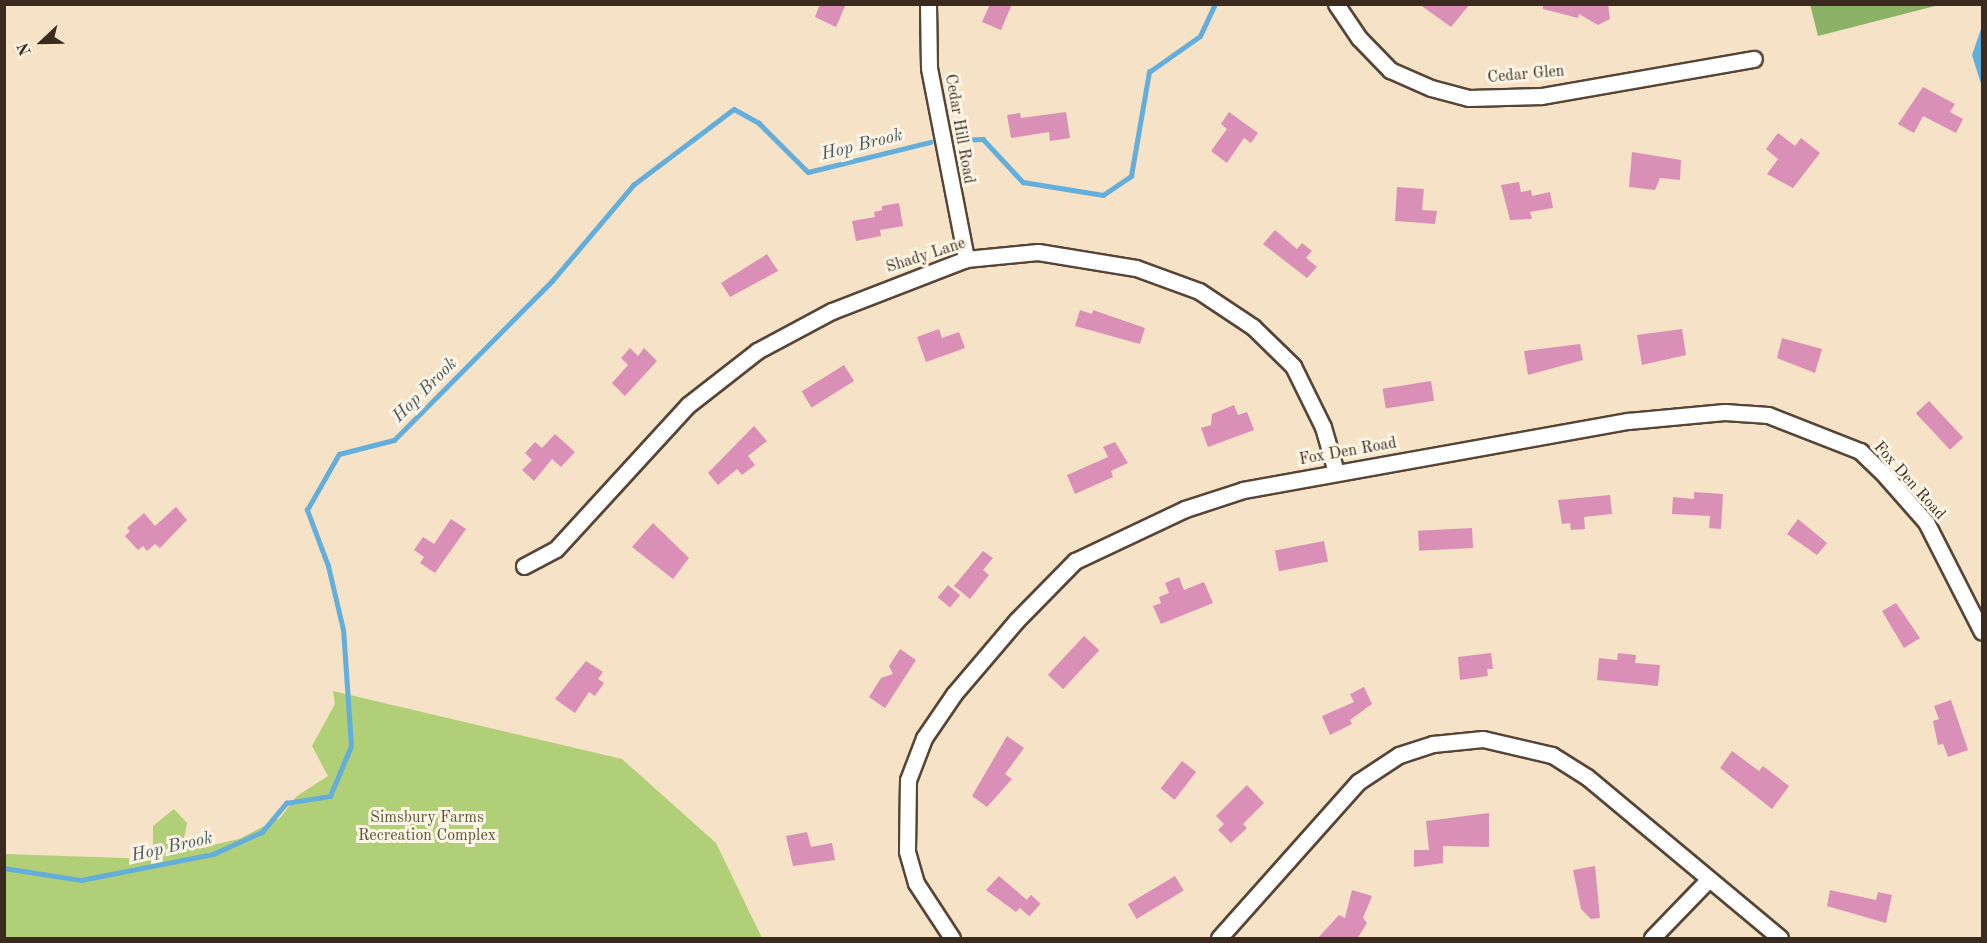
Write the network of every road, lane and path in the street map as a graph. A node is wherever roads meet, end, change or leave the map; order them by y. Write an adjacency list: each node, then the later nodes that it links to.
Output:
1 (928, 4): 4 (street, Cedar Hill Road)
2 (1336, 4): 3 (street, Cedar Glen)
3 (1754, 59)
4 (966, 259): 5 (street, Shady Lane); 6 (street, Shady Lane)
5 (1336, 472): 7 (street, Fox Den Road); 9 (street, Fox Den Road)
6 (524, 566)
7 (1983, 632)
8 (1708, 880): 10 (street); 11 (street); 12 (street)
9 (952, 939)
10 (1219, 939)
11 (1652, 939)
12 (1780, 939)

